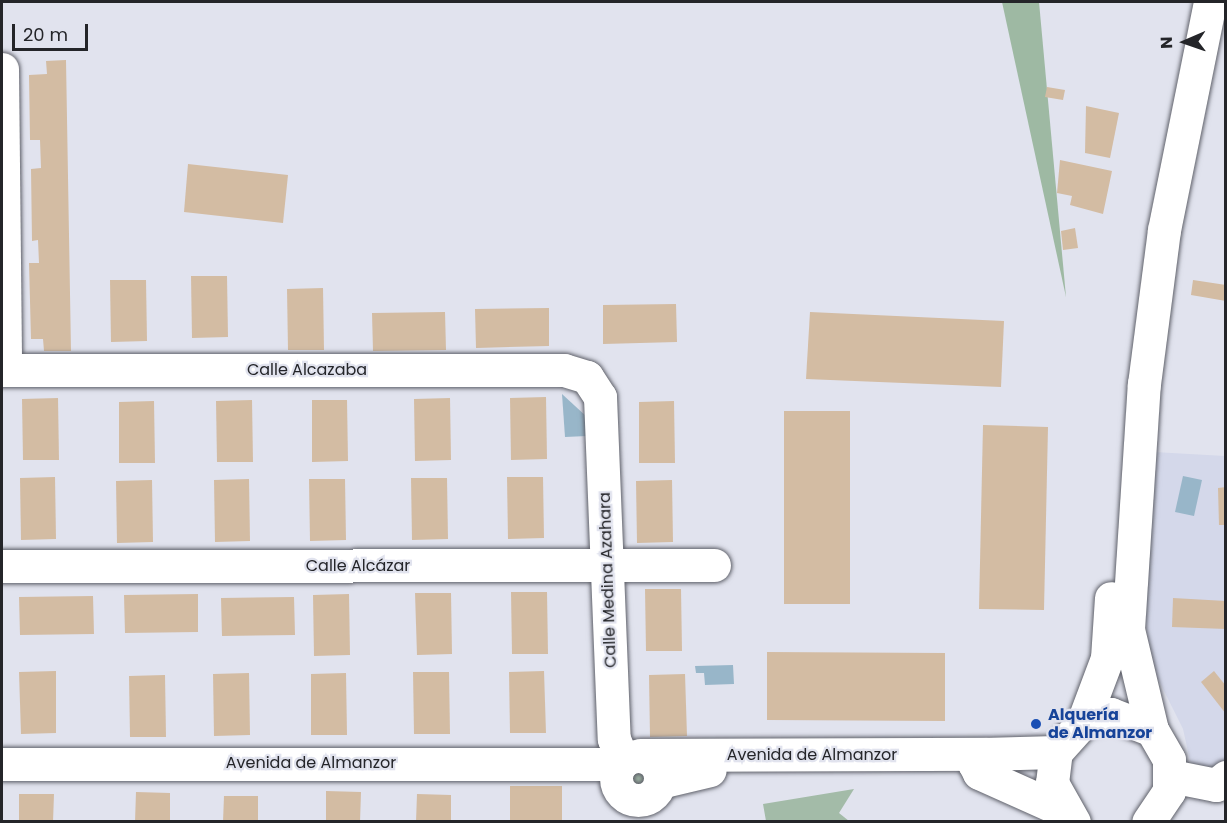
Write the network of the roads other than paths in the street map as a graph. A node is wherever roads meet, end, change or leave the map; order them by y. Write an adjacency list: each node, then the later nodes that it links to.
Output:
1 (1186, 2): 9 (street)
2 (1210, 2): 10 (street)
3 (2, 69): 4 (street)
4 (3, 370): 5 (street, Calle Alcazaba)
5 (600, 397): 8 (street, Calle Medina Azahara)
6 (714, 565): 8 (street, Calle Alcázar)
7 (2, 566): 8 (street, Calle Alcázar)
8 (607, 566): 12 (street, Calle Medina Azahara)
9 (1083, 722): 10 (street); 11 (street)
10 (1152, 730): 15 (street)
11 (1056, 752): 14 (street, Avenida de Almanzor); 19 (street)
12 (628, 760): 13 (street, Avenida de Almanzor); 14 (street, Avenida de Almanzor); 17 (street); 18 (street)
13 (2, 764)
14 (981, 764): 17 (street, Avenida de Almanzor); 19 (street, Avenida de Almanzor)
15 (1171, 776): 16 (street); 20 (street)
16 (1226, 777)
17 (660, 782): 18 (street)
18 (628, 811)
19 (1071, 819)
20 (1152, 819)

